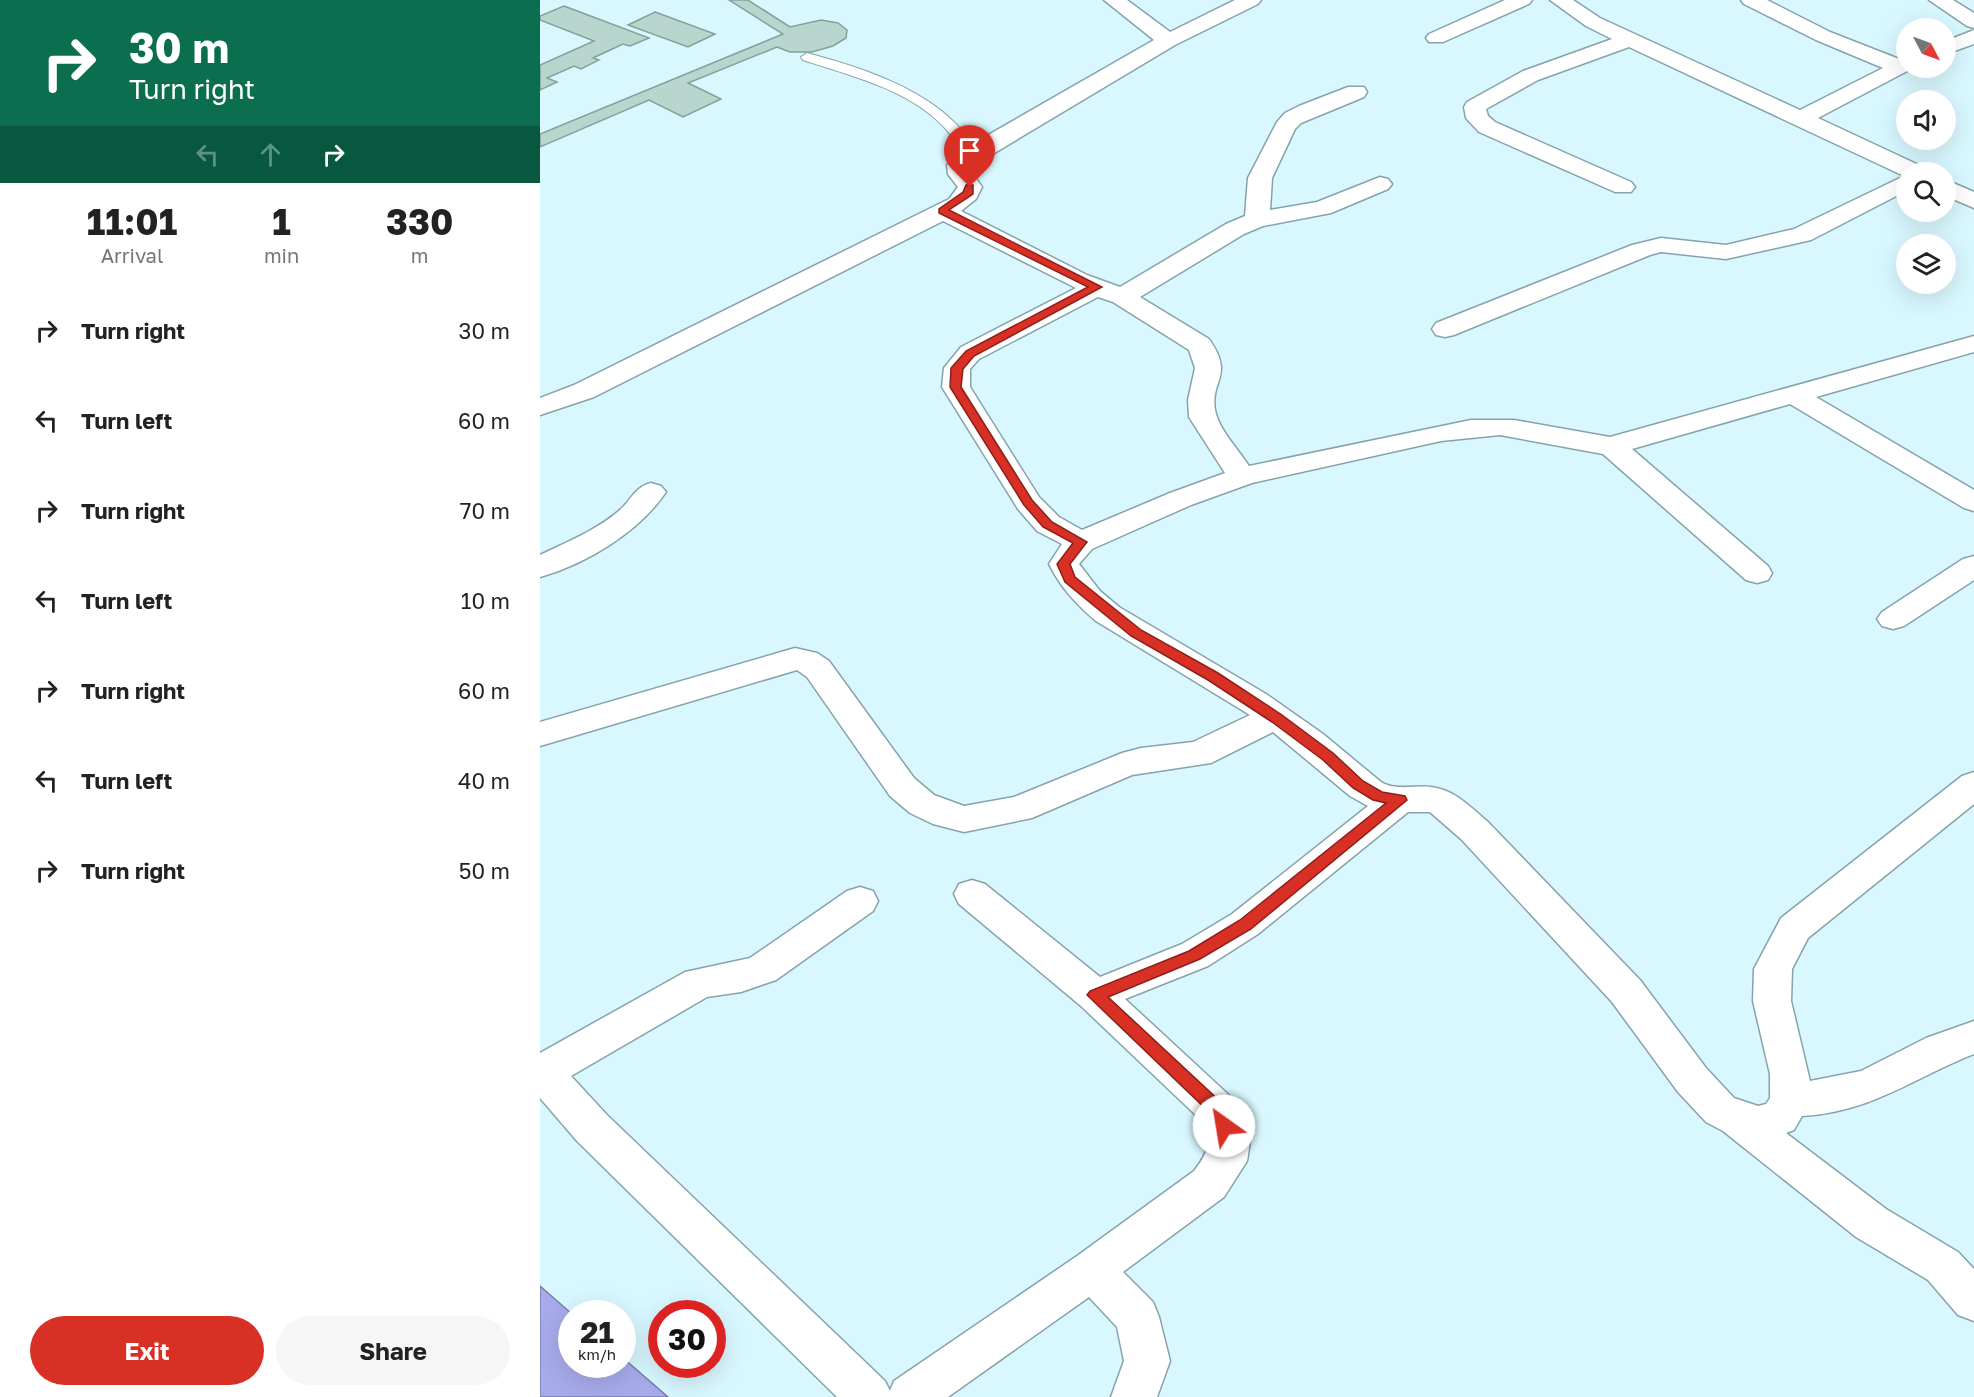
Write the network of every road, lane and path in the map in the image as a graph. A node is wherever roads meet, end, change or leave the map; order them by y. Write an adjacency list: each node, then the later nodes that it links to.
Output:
1 (1114, 0): 13 (street)
2 (1251, 0): 13 (street)
3 (1522, 0): 11 (street)
4 (1560, 0): 12 (street)
5 (1751, 0): 16 (street)
6 (1938, 0): 9 (street)
7 (1948, 0): 8 (street)
8 (1974, 3)
9 (1974, 22)
10 (1974, 36): 14 (street)
11 (1436, 38)
12 (1631, 39): 19 (street); 23 (street)
13 (1168, 41): 20 (street)
14 (1956, 44)
15 (807, 57): 20 (lane)
16 (1896, 63)
17 (1896, 70): 19 (street)
18 (1356, 92): 28 (street)
19 (1800, 119): 21 (street)
20 (970, 154): 27 (street)
21 (1896, 163)
22 (1380, 184): 28 (street)
23 (1623, 187)
24 (1896, 187): 30 (street)
25 (1956, 192): 26 (street)
26 (1974, 201)
27 (942, 211): 29 (street); 33 (street)
28 (1257, 219): 29 (street)
29 (1109, 292): 35 (street); 38 (street)
30 (1445, 329)
31 (1974, 344): 32 (street)
32 (1792, 394): 34 (street); 37 (street)
33 (540, 407)
34 (1611, 446): 35 (street); 41 (street)
35 (1242, 477): 38 (street)
36 (651, 492): 40 (street)
37 (1974, 502)
38 (1081, 542): 43 (street)
39 (1974, 566): 42 (street)
40 (540, 567)
41 (1757, 573)
42 (1893, 619)
43 (1275, 717): 44 (street); 46 (street)
44 (540, 734)
45 (1974, 785): 52 (street)
46 (1400, 800): 49 (street); 53 (street)
47 (972, 894): 49 (street)
48 (860, 901): 51 (street)
49 (1095, 995): 54 (street)
50 (1974, 1037): 52 (street)
51 (541, 1072): 56 (street)
52 (1790, 1100): 53 (street)
53 (1737, 1119): 55 (street)
54 (1092, 1270): 57 (street); 58 (street)
55 (1974, 1300)
56 (868, 1397)
57 (910, 1397)
58 (1134, 1397)

